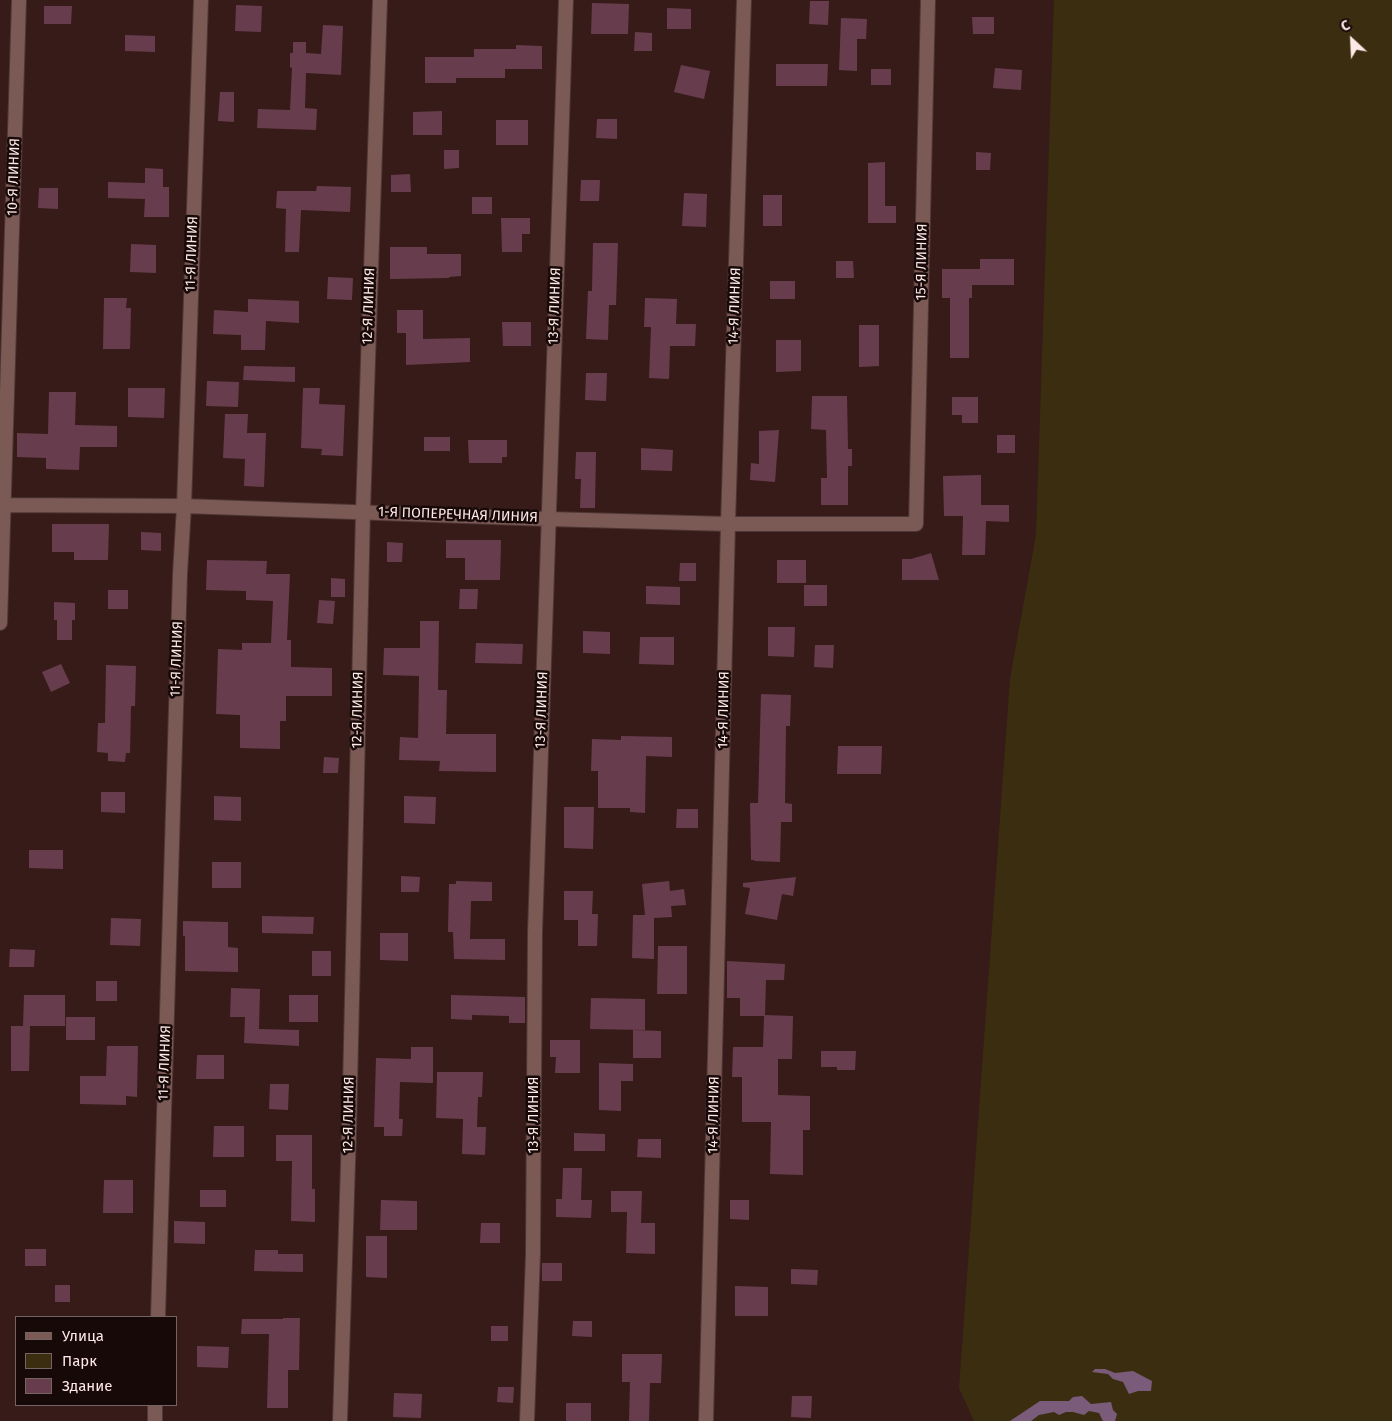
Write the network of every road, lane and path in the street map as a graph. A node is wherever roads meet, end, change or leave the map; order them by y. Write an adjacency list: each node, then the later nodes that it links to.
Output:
1 (19, 0): 7 (street, 10-Я ЛИНИЯ)
2 (201, 0): 8 (street, 11-Я ЛИНИЯ)
3 (380, 0): 9 (street, 12-Я ЛИНИЯ)
4 (566, 0): 10 (street, 13-Я ЛИНИЯ)
5 (744, 0): 11 (street, 14-Я ЛИНИЯ)
6 (928, 0): 12 (street, 15-Я ЛИНИЯ)
7 (2, 505): 8 (street, 1-Я ПОПЕРЕЧНАЯ ЛИНИЯ); 13 (street, 10-Я ЛИНИЯ)
8 (184, 506): 9 (street, 1-Я ПОПЕРЕЧНАЯ ЛИНИЯ); 14 (street, 11-Я ЛИНИЯ)
9 (363, 511): 10 (street, 1-Я ПОПЕРЕЧНАЯ ЛИНИЯ); 17 (street, 12-Я ЛИНИЯ)
10 (548, 519): 11 (street, 1-Я ПОПЕРЕЧНАЯ ЛИНИЯ); 18 (street, 13-Я ЛИНИЯ)
11 (728, 524): 12 (street, 1-Я ПОПЕРЕЧНАЯ ЛИНИЯ); 19 (street, 14-Я ЛИНИЯ)
12 (916, 524)
13 (0, 624)
14 (158, 1316)
15 (155, 1406): 16 (street)
16 (155, 1421)
17 (340, 1421)
18 (527, 1421)
19 (706, 1421)

